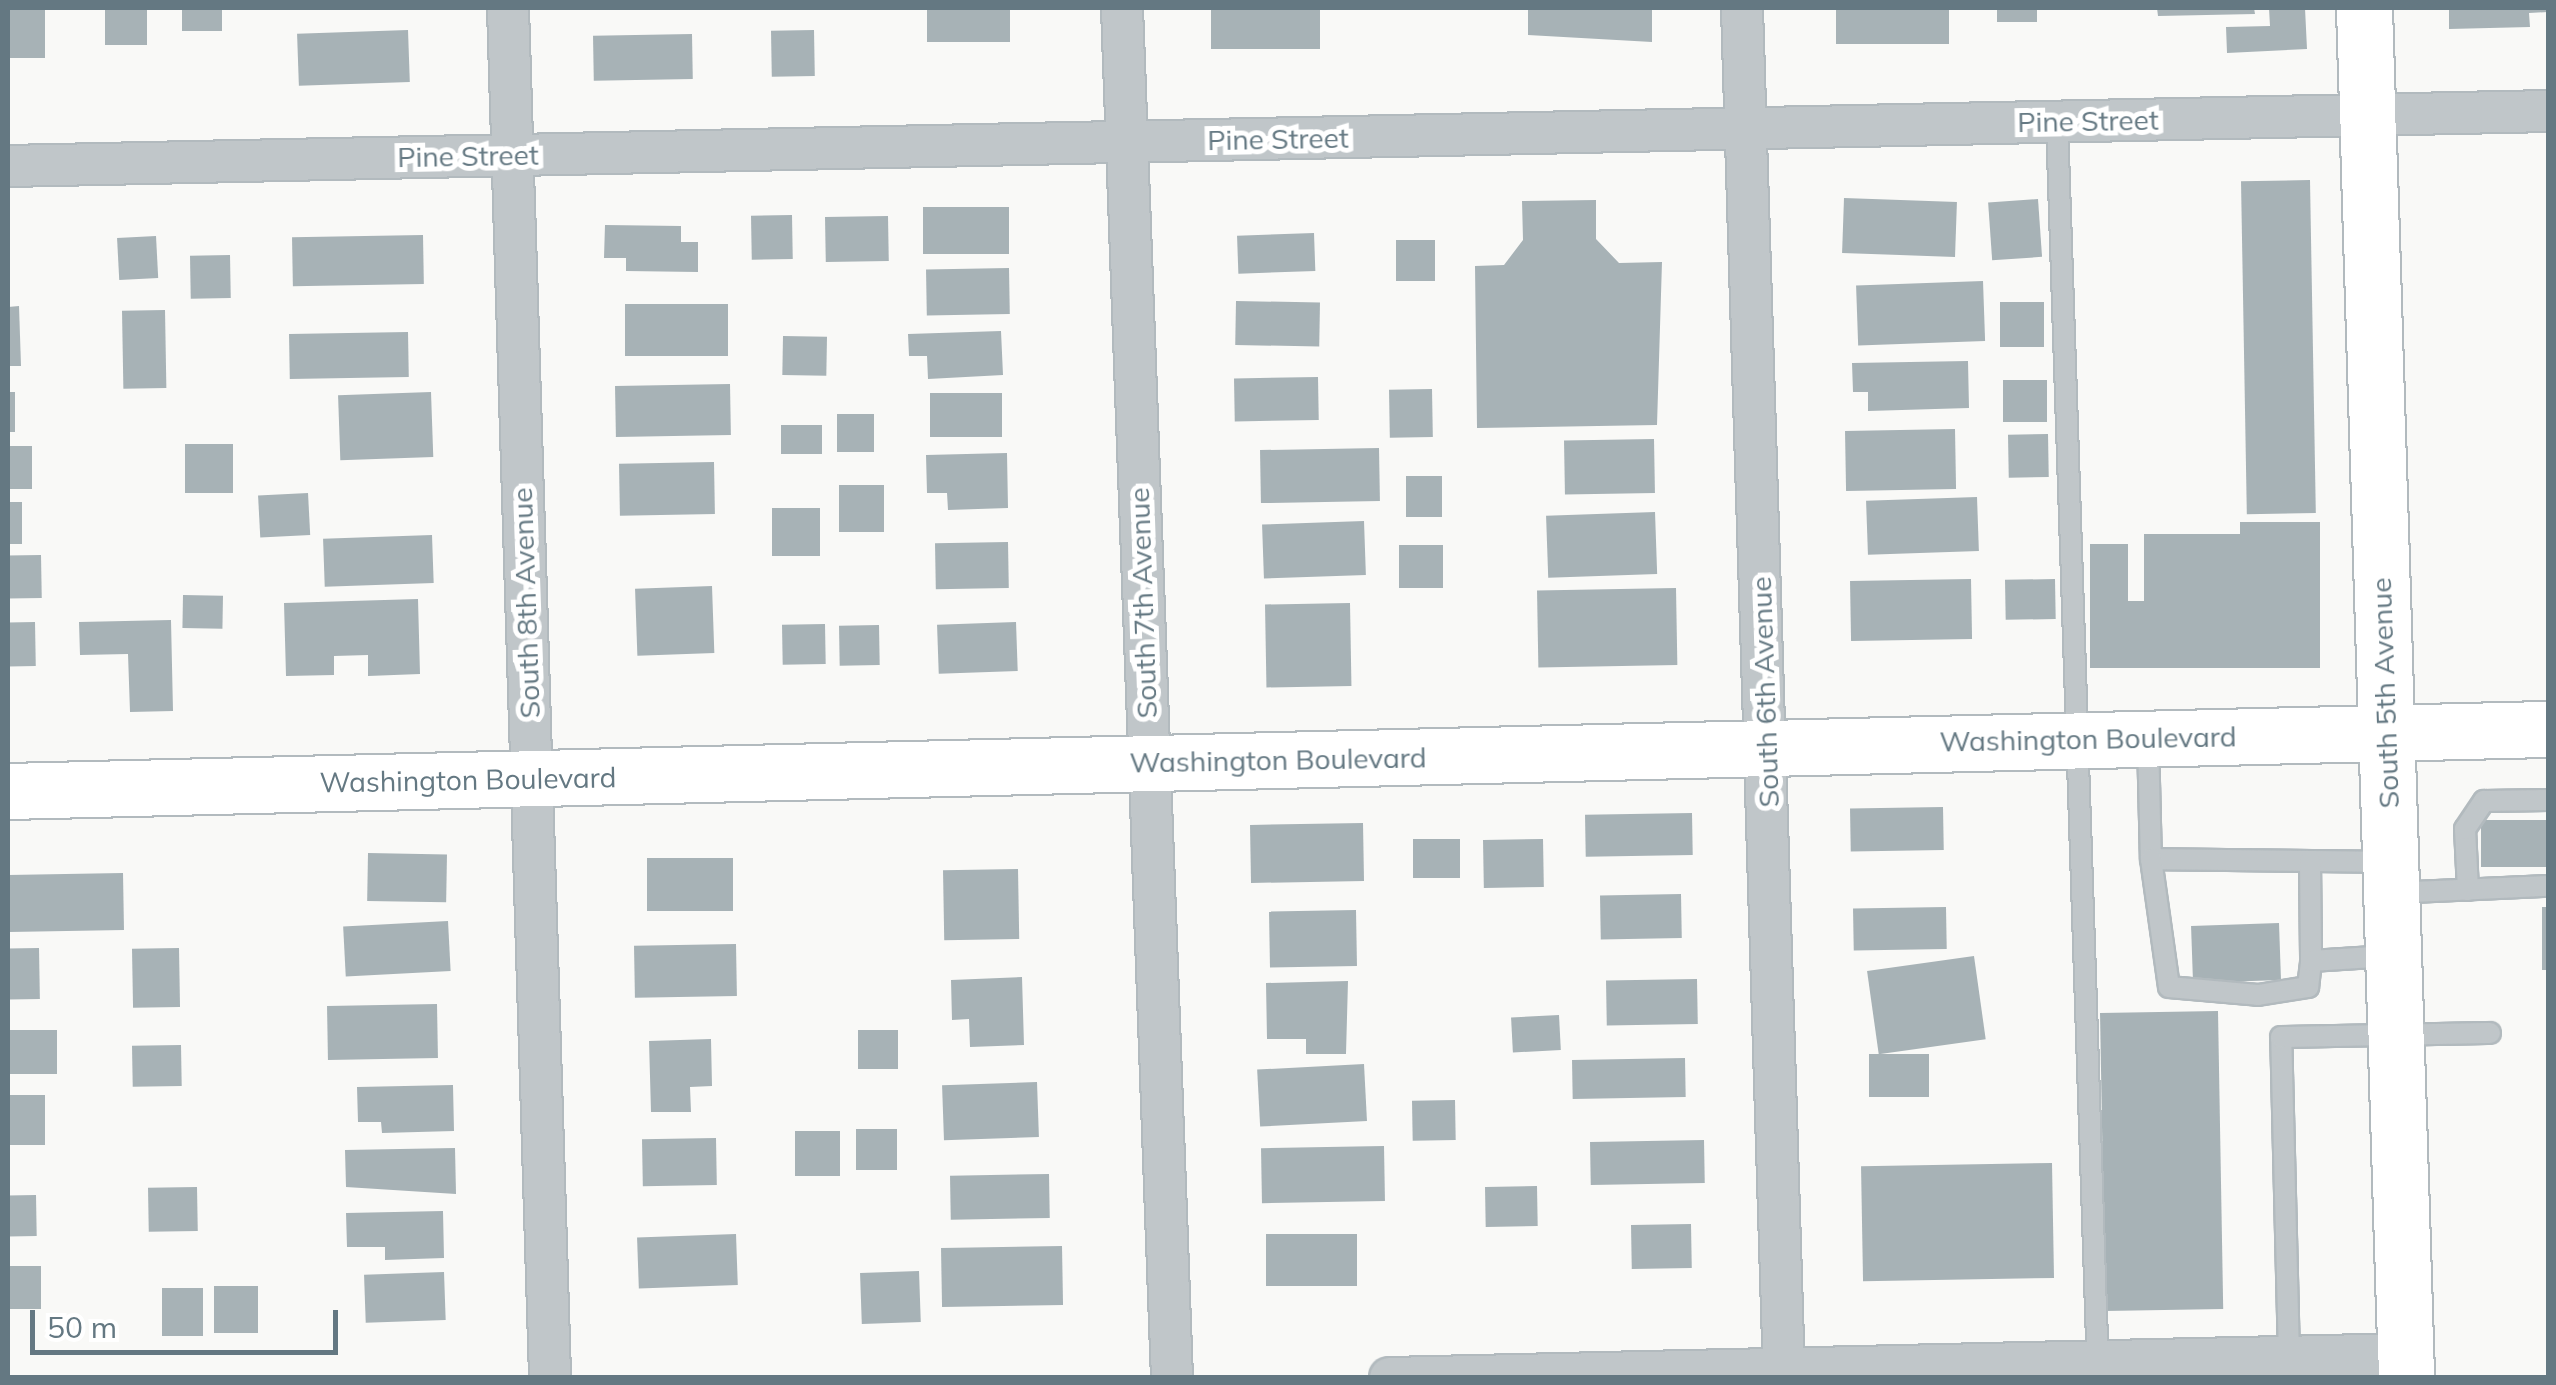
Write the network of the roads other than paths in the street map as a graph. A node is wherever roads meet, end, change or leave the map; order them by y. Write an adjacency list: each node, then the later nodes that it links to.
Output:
1 (508, 8): 10 (street, South 8th Avenue)
2 (1122, 8): 9 (street, South 7th Avenue)
3 (1742, 8): 8 (street, South 6th Avenue)
4 (2364, 8): 6 (street, South 5th Avenue)
5 (2548, 111): 6 (street, Pine Street)
6 (2367, 115): 7 (street, Pine Street); 13 (street, South 5th Avenue)
7 (2057, 122): 8 (street, Pine Street); 15 (lane)
8 (1746, 128): 9 (street, Pine Street); 16 (street, South 6th Avenue)
9 (1124, 142): 10 (street, Pine Street); 17 (street, South 7th Avenue)
10 (513, 155): 11 (street, Pine Street); 18 (street, South 8th Avenue)
11 (8, 166)
12 (2548, 729): 13 (street, Washington Boulevard)
13 (2386, 732): 14 (street, Washington Boulevard); 23 (street, South 5th Avenue)
14 (2148, 738): 15 (street, Washington Boulevard); 21 (lane)
15 (2077, 740): 16 (street, Washington Boulevard); 32 (lane)
16 (1767, 747): 17 (street, Washington Boulevard); 33 (street, South 6th Avenue)
17 (1150, 763): 18 (street, Washington Boulevard); 35 (street, South 7th Avenue)
18 (532, 778): 19 (street, Washington Boulevard); 34 (street, South 8th Avenue)
19 (8, 791)
20 (2548, 800): 25 (lane)
21 (2151, 859): 22 (lane); 27 (lane)
22 (2310, 861): 23 (lane); 27 (lane)
23 (2390, 877): 25 (lane); 26 (street, South 5th Avenue)
24 (2548, 886): 25 (lane)
25 (2468, 890)
26 (2393, 955): 27 (lane); 29 (street, South 5th Avenue)
27 (2311, 961)
28 (2490, 1033): 29 (lane)
29 (2396, 1035): 30 (lane); 31 (street, South 5th Avenue)
30 (2289, 1357): 31 (street); 32 (street)
31 (2406, 1366)
32 (2098, 1369): 33 (street)
33 (1784, 1373): 36 (street)
34 (550, 1378)
35 (1172, 1378)
36 (1390, 1378)

